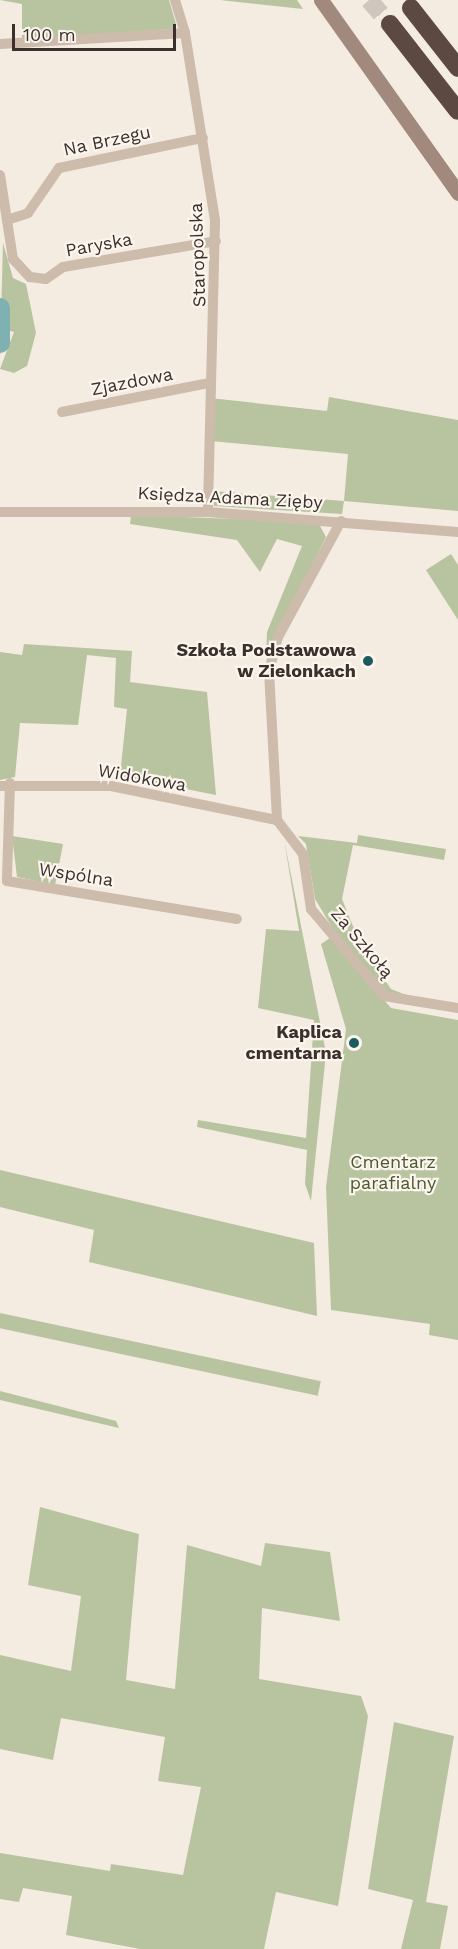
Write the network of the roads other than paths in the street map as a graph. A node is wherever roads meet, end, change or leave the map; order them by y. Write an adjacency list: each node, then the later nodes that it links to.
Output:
1 (175, 0): 5 (street, Staropolska)
2 (321, 0): 11 (street)
3 (411, 8): 7 (highway)
4 (390, 24): 8 (highway)
5 (185, 33): 6 (street); 9 (street, Staropolska)
6 (0, 44)
7 (458, 68)
8 (458, 111)
9 (203, 138): 12 (street, Na Brzegu); 13 (street, Staropolska)
10 (0, 175): 12 (street, Paryska)
11 (458, 193)
12 (7, 220): 13 (street, Paryska)
13 (216, 241): 14 (street, Staropolska)
14 (208, 383): 15 (street, Zjazdowa); 17 (street, Staropolska)
15 (62, 412)
16 (0, 512): 17 (street, Księdza Adama Zięby)
17 (207, 512): 18 (street, Księdza Adama Zięby)
18 (341, 520): 19 (street, Księdza Adama Zięby); 21 (street)
19 (458, 532)
20 (5, 785): 21 (street, Widokowa); 22 (street, Wspólna)
21 (277, 820): 23 (street, Za Szkołą)
22 (237, 919)
23 (458, 1008)

